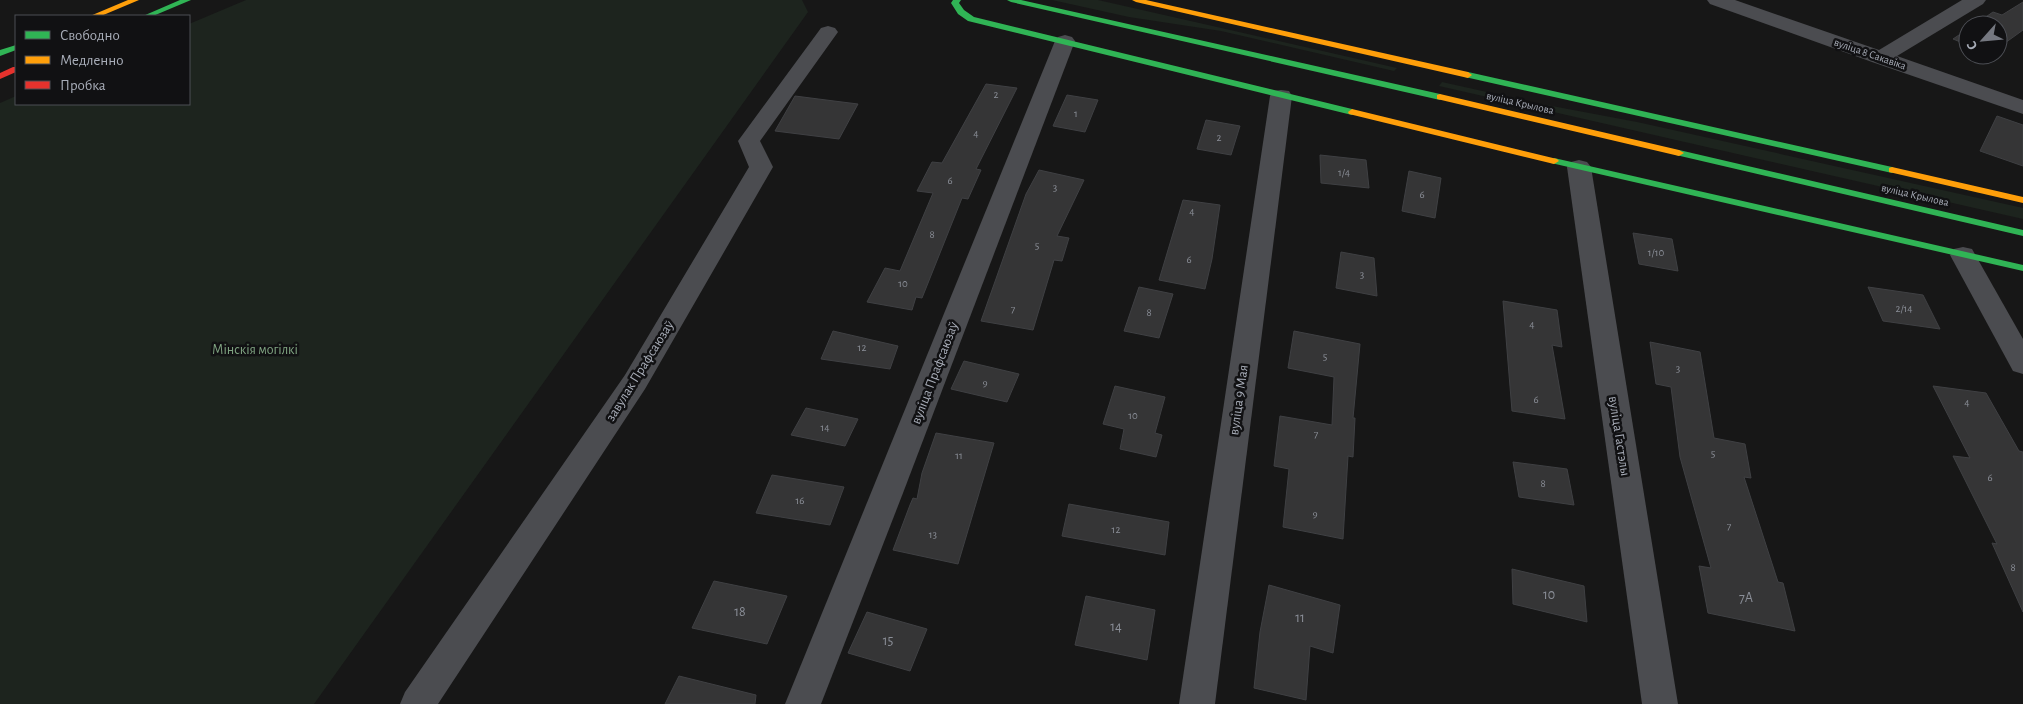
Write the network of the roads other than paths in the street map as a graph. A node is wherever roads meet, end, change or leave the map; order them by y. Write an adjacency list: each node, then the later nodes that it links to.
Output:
1 (135, 0): 8 (main road)
2 (187, 0): 9 (main road)
3 (957, 0): 11 (main road)
4 (1011, 0): 17 (main road, вуліца Крылова)
5 (1136, 0): 17 (main road, вуліца Крылова)
6 (1717, 0): 14 (street, вуліца 8 Сакавіка)
7 (1976, 0): 14 (street)
8 (97, 15)
9 (150, 15)
10 (828, 32): 26 (street, завулак Прафсаюзаў)
11 (1066, 41): 18 (main road); 27 (street, вуліца Прафсаюзаў)
12 (15, 47): 13 (main road)
13 (0, 53)
14 (1879, 58): 19 (street, вуліца 8 Сакавіка)
15 (15, 69): 16 (main road)
16 (0, 76)
17 (1417, 77): 21 (main road, вуліца Крылова); 22 (main road, вуліца Крылова)
18 (1281, 96): 20 (main road); 28 (street, вуліца 9 Мая)
19 (2023, 107)
20 (1579, 167): 23 (main road); 29 (street, вуліца Гастэлы)
21 (2023, 200)
22 (2023, 233)
23 (1963, 255): 24 (main road); 25 (street)
24 (2023, 268)
25 (2023, 364)
26 (418, 704)
27 (803, 704)
28 (1197, 704)
29 (1660, 704)

